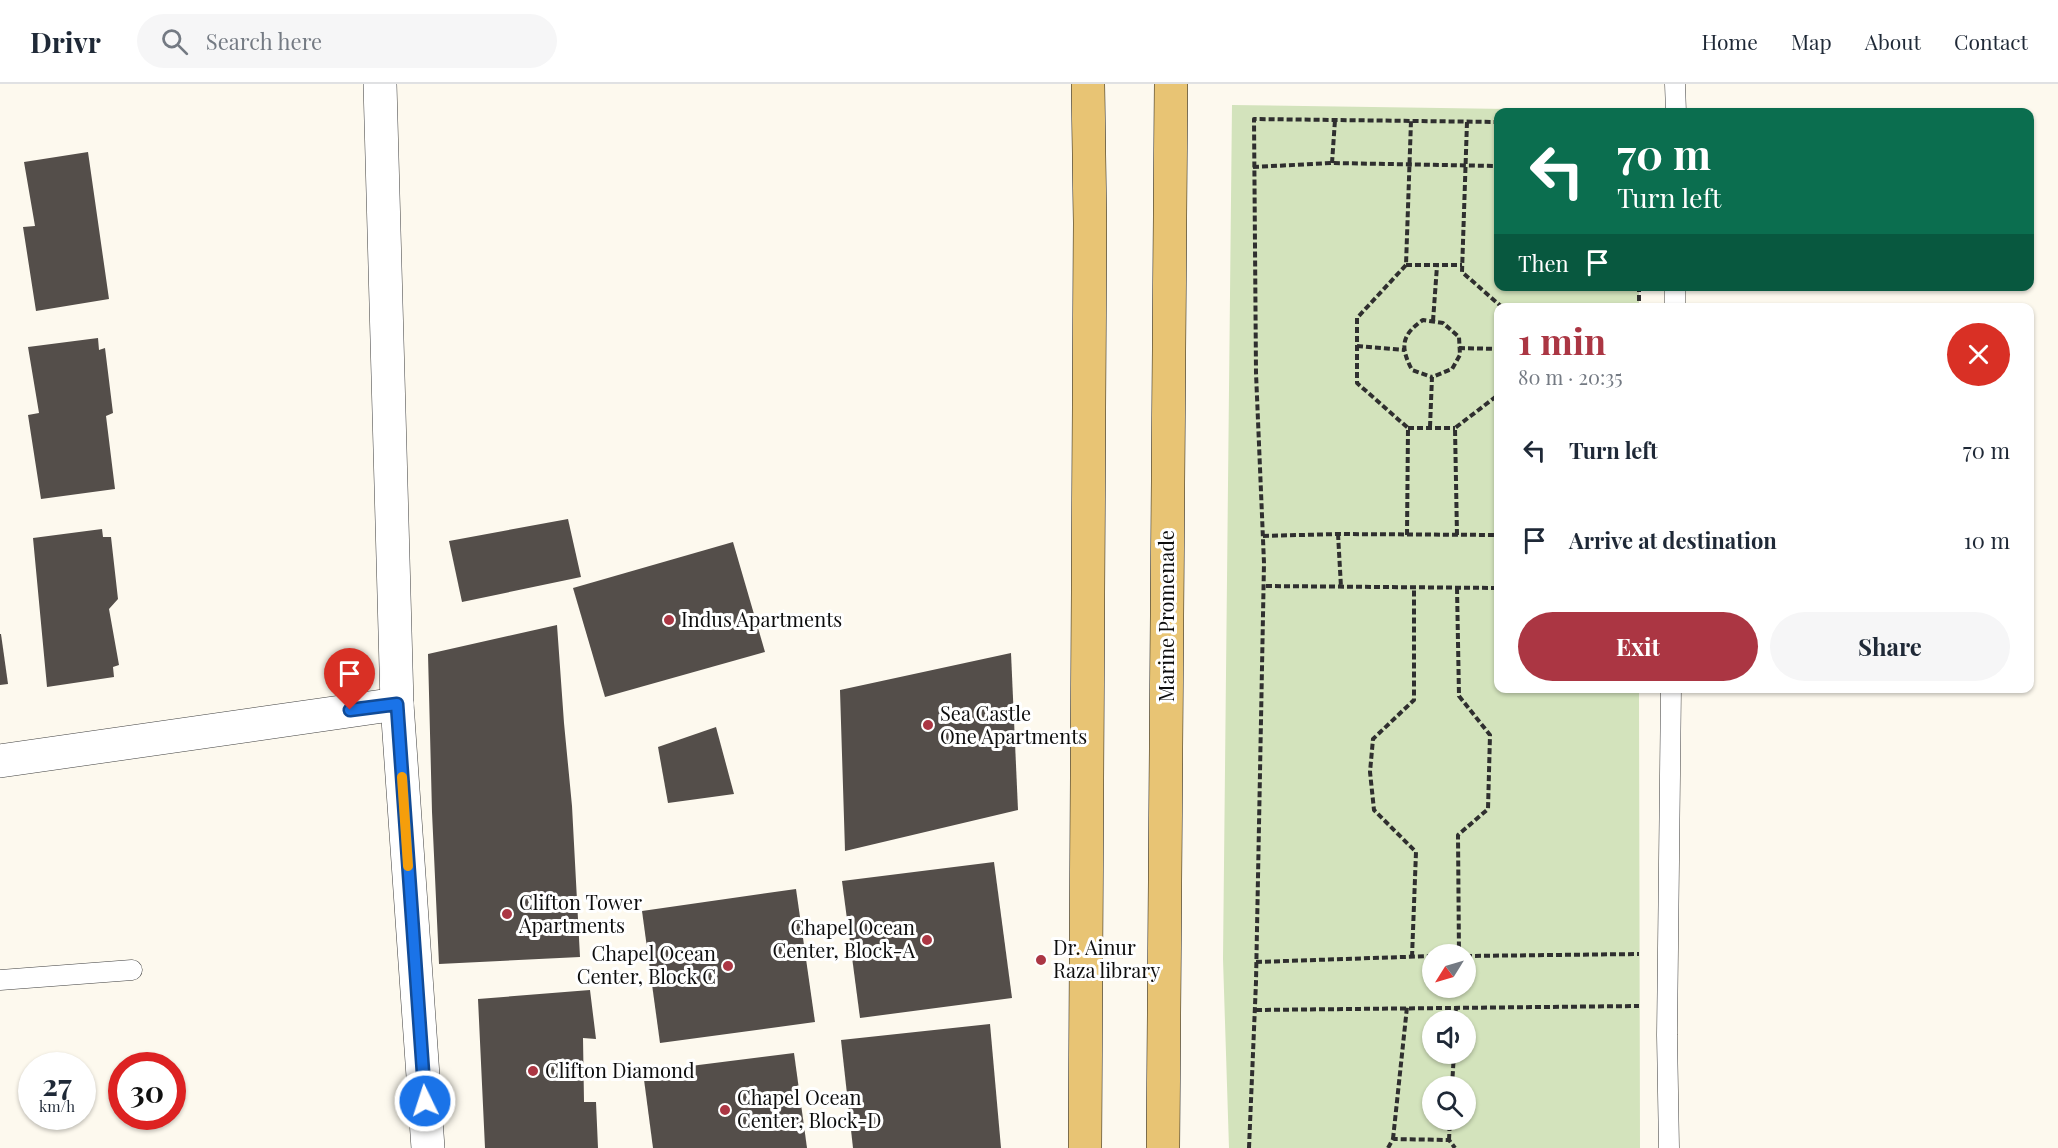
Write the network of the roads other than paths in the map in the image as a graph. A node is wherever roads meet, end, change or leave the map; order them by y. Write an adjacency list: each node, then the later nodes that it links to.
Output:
1 (380, 84): 7 (street)
2 (1088, 84): 12 (main road)
3 (1171, 84): 13 (main road, Marine Promenade)
4 (1675, 84): 5 (lane)
5 (1676, 108)
6 (1671, 693): 14 (lane)
7 (397, 704): 8 (street); 11 (street)
8 (0, 761)
9 (132, 970): 10 (lane)
10 (0, 980)
11 (428, 1148)
12 (1085, 1148)
13 (1162, 1148)
14 (1669, 1148)

